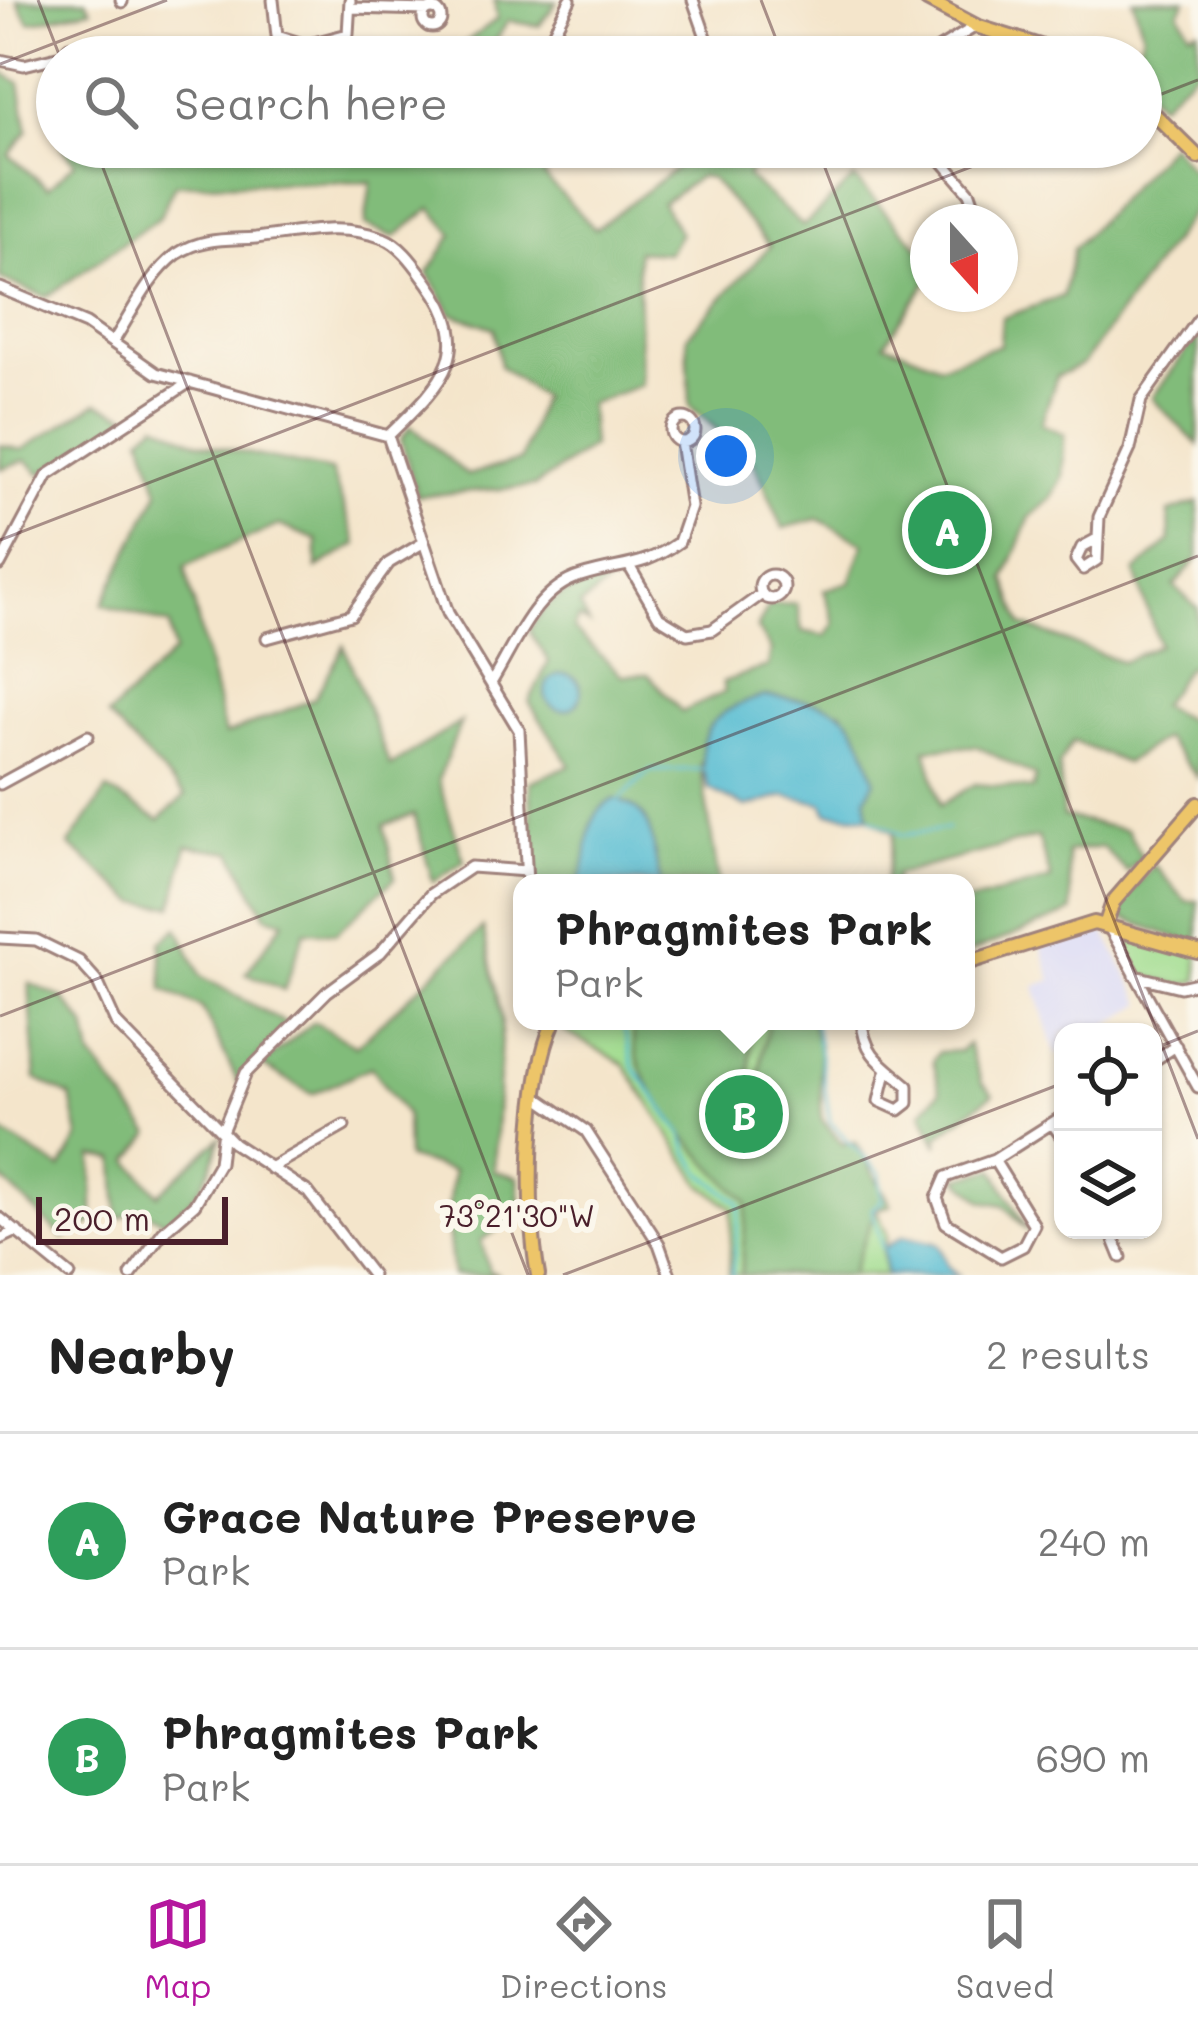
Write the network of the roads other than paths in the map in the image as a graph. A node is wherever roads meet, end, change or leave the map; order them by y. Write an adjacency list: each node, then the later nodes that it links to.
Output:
1 (273, 0): 8 (street)
2 (570, 0): 10 (street)
3 (693, 0): 11 (street)
4 (927, 0): 7 (main road)
5 (350, 4): 6 (street); 9 (street)
6 (428, 10)
7 (976, 26): 12 (street); 13 (main road)
8 (280, 36)
9 (340, 36)
10 (552, 36)
11 (705, 36)
12 (960, 36)
13 (1008, 36)
14 (0, 60): 15 (street)
15 (36, 62)
16 (1162, 121): 17 (main road)
17 (1198, 157)
18 (948, 168): 19 (street)
19 (974, 204)
20 (0, 288): 22 (street)
21 (1198, 320): 26 (street)
22 (113, 342): 23 (street); 24 (street)
23 (190, 382): 24 (street); 28 (street)
24 (388, 436): 27 (street)
25 (681, 442): 29 (street)
26 (1095, 540)
27 (421, 544): 31 (street); 32 (street)
28 (0, 565)
29 (631, 569): 30 (street); 32 (street)
30 (762, 594)
31 (267, 638)
32 (491, 683): 37 (street)
33 (88, 736): 34 (street)
34 (0, 784)
35 (1198, 804): 38 (main road)
36 (513, 874): 53 (street)
37 (526, 874)
38 (1106, 923): 40 (main road); 41 (main road); 42 (street)
39 (0, 938): 53 (street)
40 (1198, 952)
41 (975, 960)
42 (1136, 976): 43 (street); 46 (street)
43 (1198, 983)
44 (552, 1030): 50 (main road)
45 (862, 1030): 48 (street)
46 (1176, 1046): 47 (street); 49 (street)
47 (1162, 1055)
48 (886, 1072)
49 (1198, 1087)
50 (538, 1098): 65 (main road); 66 (street)
51 (1052, 1123): 54 (street); 55 (street)
52 (344, 1126): 56 (street)
53 (223, 1129): 56 (street); 63 (street)
54 (1058, 1131)
55 (994, 1160): 55 (street)
56 (270, 1168): 64 (street)
57 (0, 1218): 58 (street)
58 (16, 1231): 59 (street); 62 (street)
59 (0, 1239)
60 (1114, 1239): 61 (street)
61 (1121, 1257)
62 (70, 1275)
63 (131, 1275)
64 (372, 1275)
65 (538, 1275)
66 (670, 1275)

